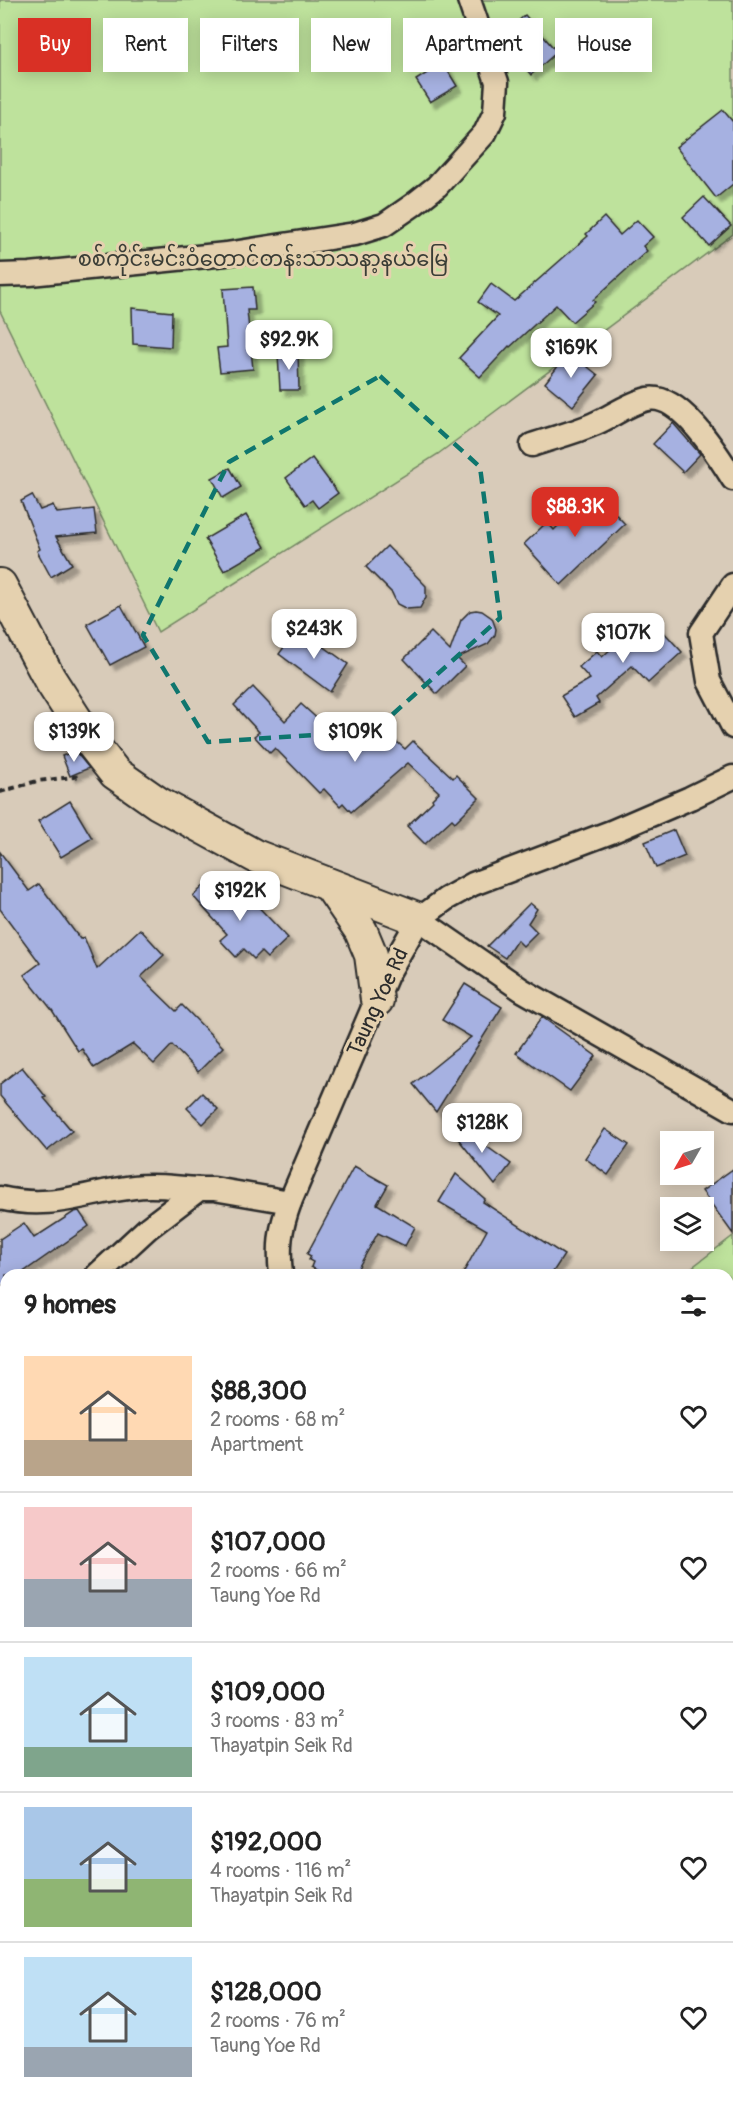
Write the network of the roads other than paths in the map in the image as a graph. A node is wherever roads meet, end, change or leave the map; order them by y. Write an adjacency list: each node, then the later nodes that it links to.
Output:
1 (469, 0): 2 (street)
2 (0, 275)
3 (532, 445): 4 (street)
4 (733, 479)
5 (0, 585): 9 (street)
6 (733, 585): 7 (street)
7 (733, 727)
8 (733, 777): 10 (street, Taung Yoe Rd)
9 (331, 887): 10 (street); 11 (street)
10 (419, 919): 11 (street, Taung Yoe Rd); 12 (street)
11 (378, 1000): 15 (street, Taung Yoe Rd)
12 (733, 1110)
13 (199, 1189): 14 (street); 15 (street); 16 (street)
14 (0, 1198)
15 (290, 1202): 17 (street, Taung Yoe Rd)
16 (104, 1269)
17 (281, 1269)

